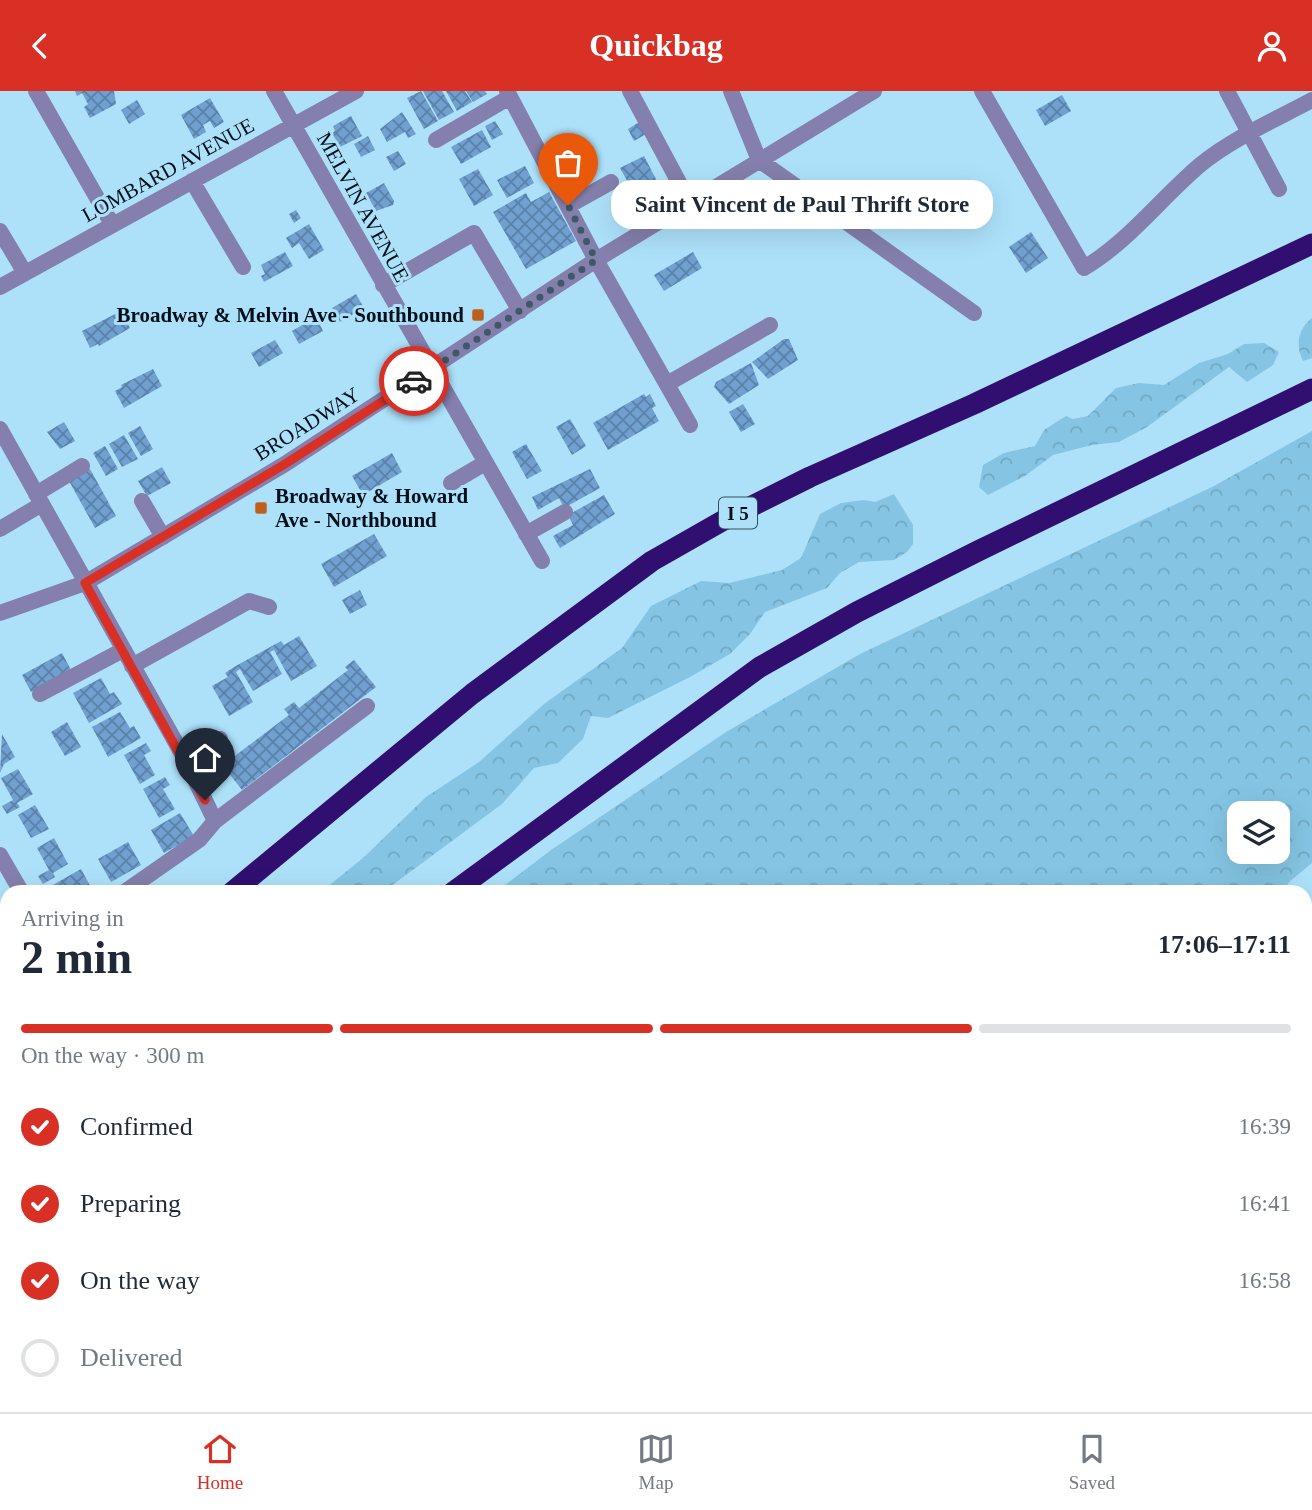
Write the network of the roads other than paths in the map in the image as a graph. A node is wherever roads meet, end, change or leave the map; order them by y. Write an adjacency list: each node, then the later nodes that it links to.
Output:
1 (36, 91): 20 (street)
2 (274, 91): 11 (street, MELVIN AVENUE)
3 (356, 91): 11 (street, LOMBARD AVENUE)
4 (630, 91): 18 (street)
5 (732, 91): 14 (street)
6 (874, 91): 14 (street, BROADWAY)
7 (982, 91): 12 (street)
8 (1227, 91): 12 (street)
9 (509, 94): 13 (street); 19 (street)
10 (1312, 100): 12 (street)
11 (294, 126): 15 (street, LOMBARD AVENUE); 26 (street, MELVIN AVENUE)
12 (1250, 134): 17 (street)
13 (436, 140)
14 (759, 160): 18 (street, BROADWAY); 29 (street)
15 (192, 181): 20 (street, LOMBARD AVENUE); 24 (street)
16 (611, 182): 19 (street)
17 (1279, 189)
18 (690, 203): 23 (street, BROADWAY)
19 (568, 205): 23 (street)
20 (112, 225): 25 (street, LOMBARD AVENUE)
21 (0, 231): 25 (street)
22 (1312, 243): 59 (highway, I 5)
23 (596, 260): 28 (street, BROADWAY); 32 (street)
24 (243, 267)
25 (24, 273): 27 (street, LOMBARD AVENUE)
26 (383, 285): 28 (street); 31 (street, MELVIN AVENUE)
27 (0, 287)
28 (520, 311): 31 (street, BROADWAY)
29 (974, 313)
30 (770, 324): 32 (street)
31 (431, 370): 36 (street, MELVIN AVENUE); 44 (street, BROADWAY)
32 (667, 384): 34 (street)
33 (1312, 389): 60 (highway)
34 (691, 425)
35 (0, 429): 39 (street)
36 (485, 463): 38 (street); 43 (street, MELVIN AVENUE)
37 (82, 466): 39 (street)
38 (451, 482)
39 (39, 499): 42 (street); 46 (street)
40 (142, 501): 44 (street)
41 (565, 512): 43 (street)
42 (0, 529)
43 (526, 534): 45 (street, MELVIN AVENUE)
44 (163, 537): 46 (street, BROADWAY)
45 (541, 561)
46 (85, 583): 48 (street, BROADWAY); 49 (street)
47 (269, 607): 50 (street)
48 (0, 613)
49 (123, 650): 50 (street); 51 (street)
50 (132, 666): 54 (street)
51 (40, 694)
52 (366, 706): 55 (street)
53 (220, 739): 54 (street)
54 (185, 759): 55 (street)
55 (215, 821): 58 (street)
56 (0, 855): 57 (street)
57 (17, 885)
58 (134, 885)
59 (241, 885)
60 (463, 885)

